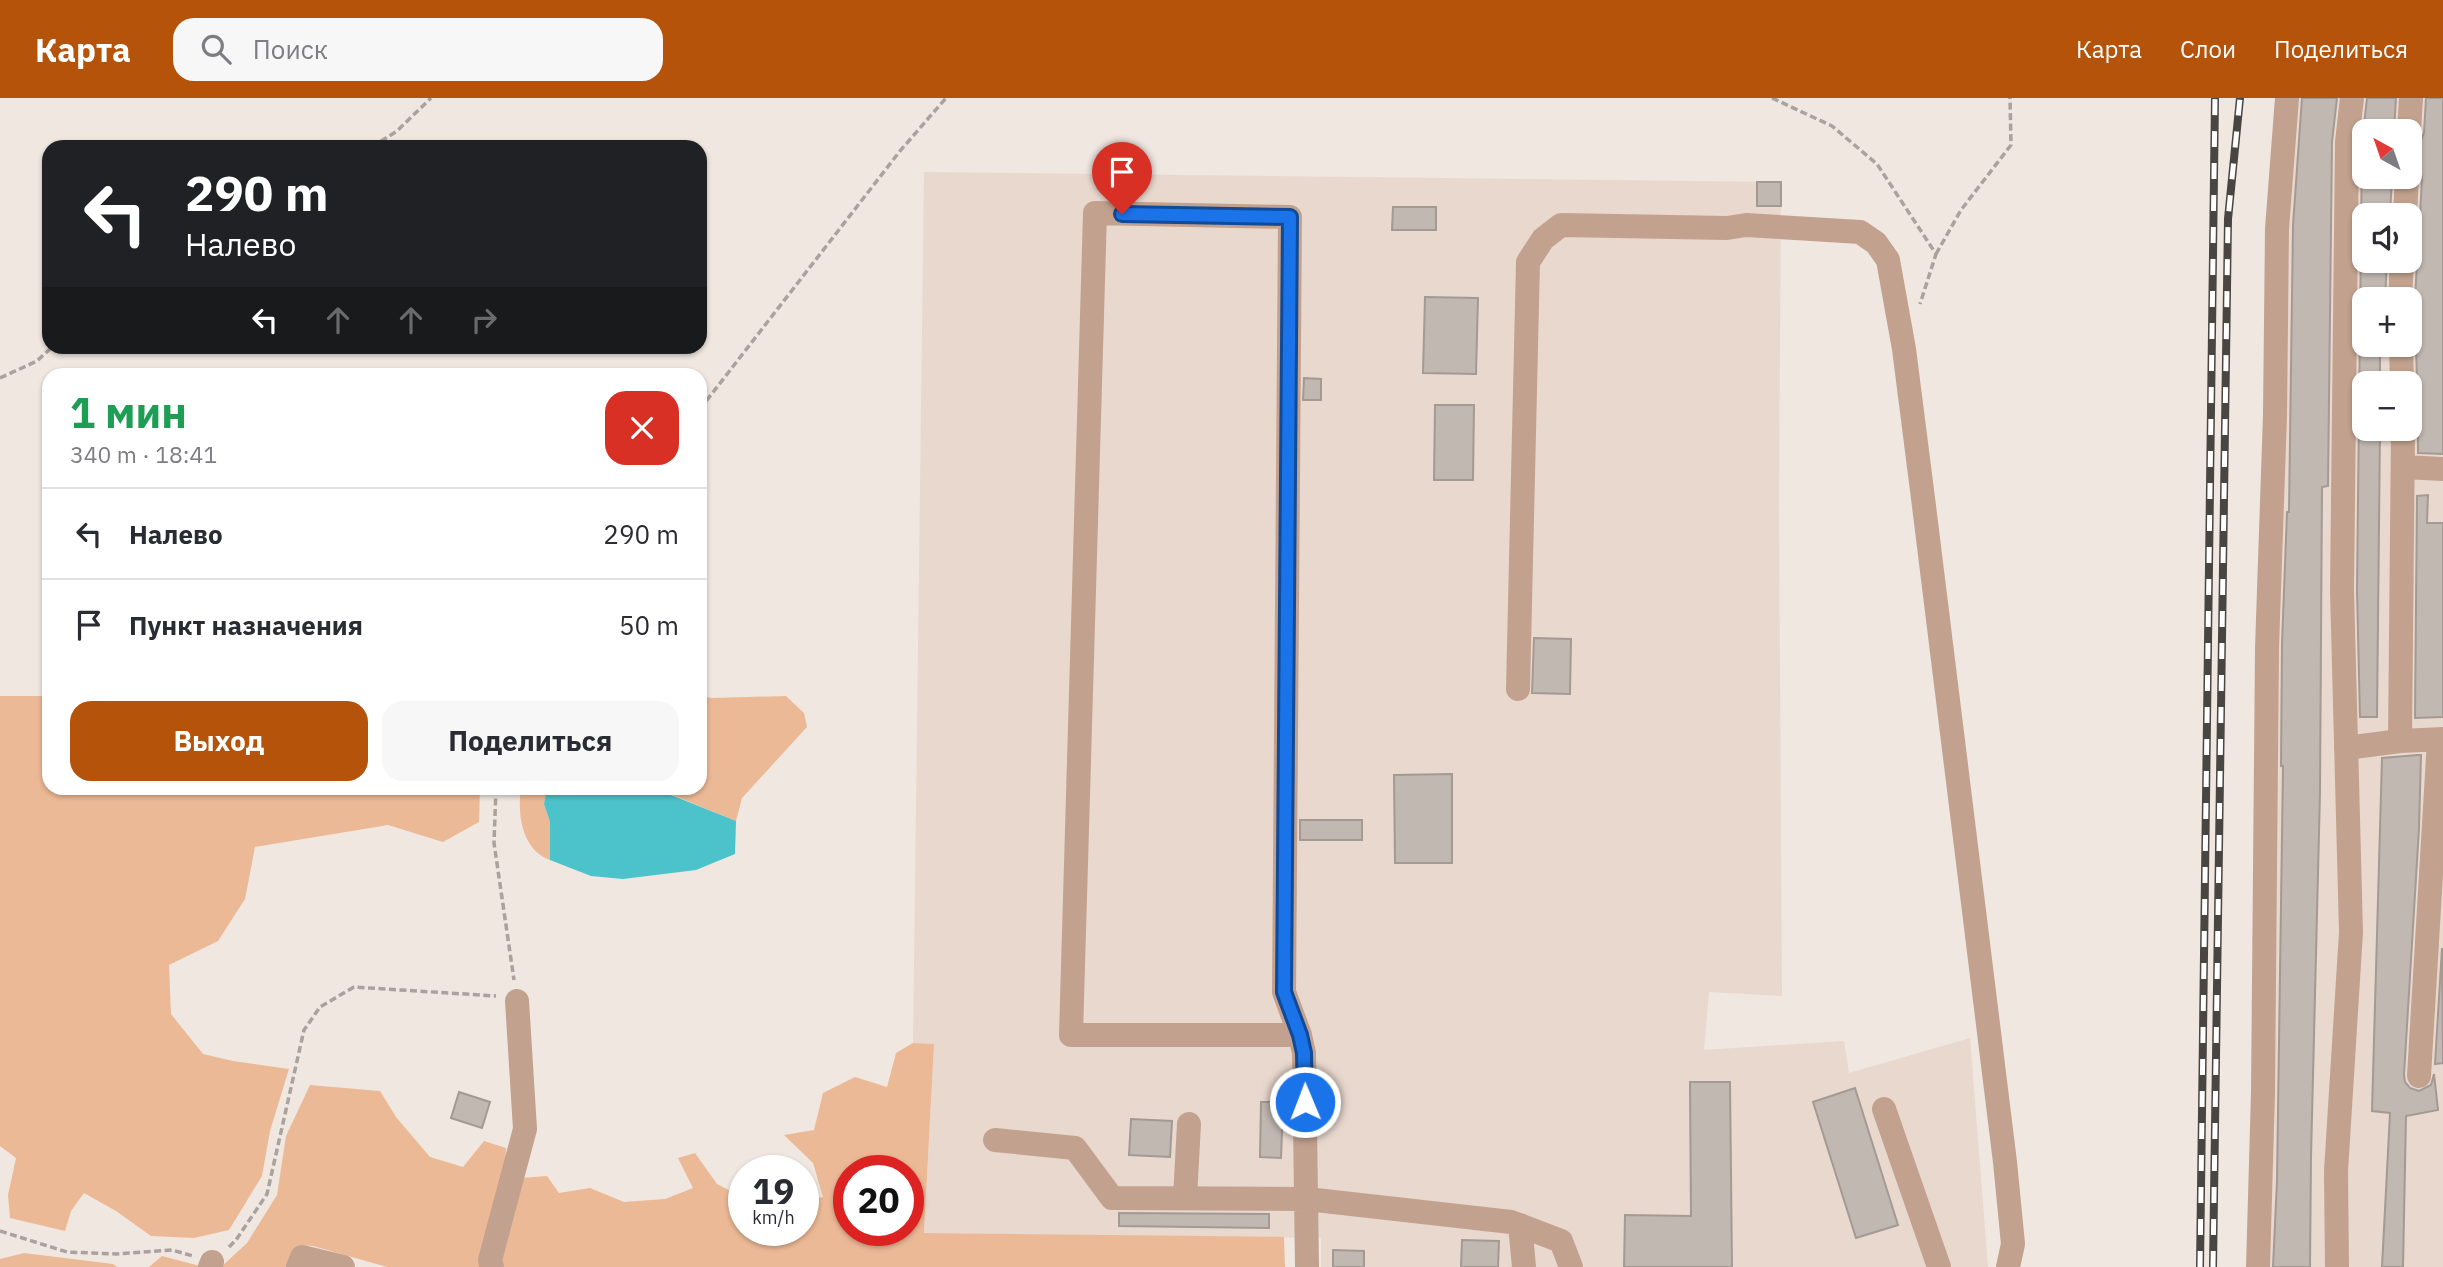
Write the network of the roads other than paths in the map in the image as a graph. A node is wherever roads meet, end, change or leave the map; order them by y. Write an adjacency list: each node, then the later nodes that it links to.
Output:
1 (2287, 98): 29 (street)
2 (2351, 98): 11 (street)
3 (2411, 98): 4 (street)
4 (2410, 119)
5 (2403, 441): 6 (street)
6 (2404, 467): 7 (street); 10 (street)
7 (2443, 469)
8 (1518, 689): 28 (street)
9 (2441, 739): 10 (street); 14 (street)
10 (2400, 741): 11 (street)
11 (2346, 748): 30 (street)
12 (517, 1001): 23 (street)
13 (1300, 1035): 13 (street); 19 (street)
14 (2419, 1076)
15 (1884, 1110): 27 (street)
16 (1189, 1124): 18 (street)
17 (995, 1140): 18 (street)
18 (1185, 1198): 19 (street)
19 (1307, 1199): 20 (street); 24 (street)
20 (1520, 1225): 25 (street); 26 (street)
21 (300, 1262): 22 (street)
22 (343, 1267)
23 (492, 1267)
24 (1307, 1267)
25 (1524, 1267)
26 (1571, 1267)
27 (1939, 1267)
28 (2008, 1267)
29 (2258, 1267)
30 (2337, 1267)

